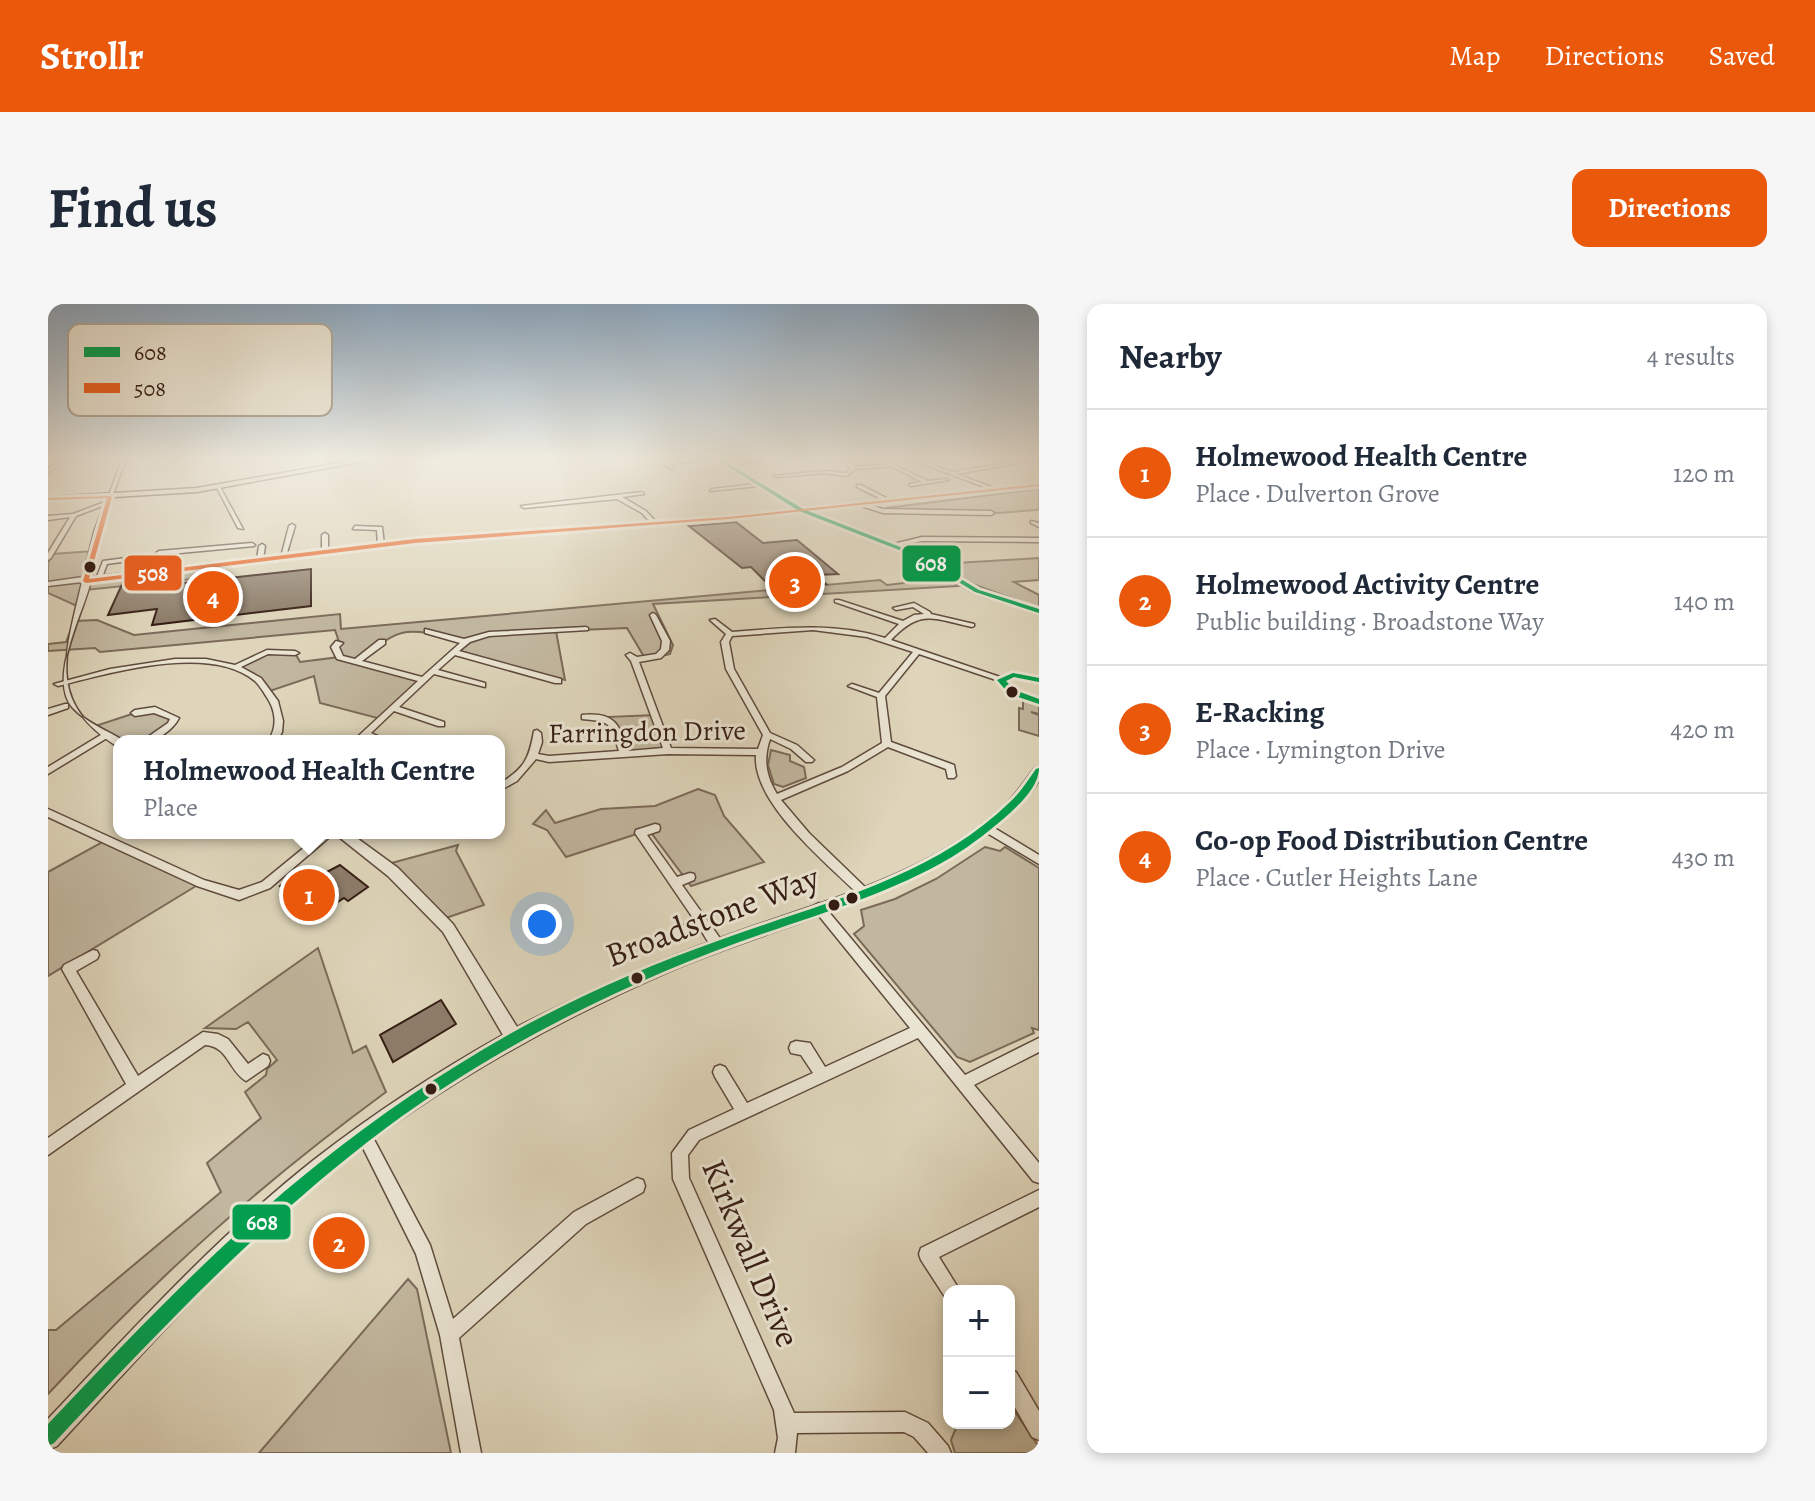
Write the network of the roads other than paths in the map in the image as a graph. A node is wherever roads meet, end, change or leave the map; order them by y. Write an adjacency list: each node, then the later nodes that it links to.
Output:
1 (80, 513): 9 (street)
2 (105, 513): 32 (street)
3 (232, 513): 13 (street)
4 (645, 513): 11 (street)
5 (771, 513): 11 (street)
6 (808, 513): 21 (street)
7 (970, 513): 8 (street)
8 (991, 513)
9 (74, 515): 10 (street); 15 (street)
10 (48, 518)
11 (654, 523): 20 (street)
12 (292, 526): 26 (street)
13 (241, 528)
14 (355, 528): 20 (street)
15 (62, 533): 16 (street); 27 (street)
16 (48, 535)
17 (325, 535): 24 (street)
18 (1039, 540): 21 (street)
19 (252, 545): 23 (street)
20 (381, 545): 24 (street)
21 (892, 545): 36 (street)
22 (262, 546): 29 (street)
23 (213, 548): 25 (street); 30 (street)
24 (325, 551): 26 (street)
25 (159, 553)
26 (283, 556): 29 (street)
27 (48, 558)
28 (141, 558): 31 (street)
29 (260, 559): 30 (street)
30 (212, 565): 31 (street)
31 (99, 579): 32 (street)
32 (86, 581): 33 (street); 63 (street)
33 (48, 584)
34 (837, 601): 41 (street)
35 (896, 608): 37 (street)
36 (1039, 611)
37 (928, 613): 41 (street); 42 (street)
38 (653, 615): 54 (street)
39 (807, 617): 43 (street)
40 (713, 620): 46 (street)
41 (901, 623): 47 (street)
42 (972, 625)
43 (813, 628): 46 (street); 47 (street)
44 (586, 629): 49 (street)
45 (428, 631): 49 (street)
46 (730, 634): 78 (street)
47 (887, 640): 52 (street)
48 (382, 642): 56 (street)
49 (465, 642): 51 (street)
50 (339, 643): 56 (street)
51 (454, 652): 58 (street); 62 (street)
52 (917, 652): 59 (street); 66 (street)
53 (295, 653): 57 (street)
54 (633, 658): 55 (street); 82 (street)
55 (646, 660)
56 (356, 662): 60 (street)
57 (236, 667): 63 (street); 76 (street)
58 (432, 671): 60 (street); 64 (street)
59 (1002, 679): 61 (street); 67 (street)
60 (423, 680): 69 (street)
61 (1039, 680)
62 (558, 681)
63 (58, 684): 68 (street)
64 (482, 685)
65 (852, 686): 66 (street)
66 (881, 696): 81 (street)
67 (1039, 702)
68 (65, 706): 70 (street); 79 (street)
69 (392, 708): 73 (street); 77 (street)
70 (48, 712)
71 (135, 713): 75 (street)
72 (585, 717): 84 (street)
73 (441, 724)
74 (537, 733): 85 (street)
75 (155, 735)
76 (277, 735)
77 (363, 735)
78 (767, 735): 83 (street); 86 (street)
79 (104, 736): 80 (street); 87 (street)
80 (113, 740)
81 (887, 744): 89 (street); 91 (street)
82 (668, 751): 83 (street, Farringdon Drive); 84 (street, Farringdon Drive)
83 (761, 752): 91 (street)
84 (624, 754): 85 (street, Farringdon Drive)
85 (534, 756): 90 (street)
86 (809, 760)
87 (48, 771)
88 (1039, 771): 93 (street, Broadstone Way)
89 (951, 776)
90 (505, 785)
91 (775, 799): 100 (street)
92 (48, 813): 95 (street)
93 (986, 827): 97 (street); 100 (street, Broadstone Way)
94 (655, 828): 99 (street)
95 (322, 839)
96 (349, 839): 107 (street)
97 (1039, 860)
98 (690, 877): 99 (street)
99 (674, 883): 102 (street)
100 (863, 892): 101 (street, Broadstone Way)
101 (819, 908): 104 (street, Broadstone Way); 106 (street)
102 (702, 923): 103 (street); 104 (street)
103 (675, 934)
104 (718, 945): 107 (street, Broadstone Way)
105 (93, 955): 114 (street)
106 (920, 1030): 112 (street, Kirkwall Drive); 113 (street)
107 (513, 1036): 116 (street, Broadstone Way)
108 (1039, 1045): 113 (street)
109 (796, 1048): 112 (street)
110 (263, 1061): 114 (street)
111 (720, 1072): 115 (street)
112 (822, 1075): 115 (street, Kirkwall Drive)
113 (964, 1083): 118 (street)
114 (135, 1085): 117 (street)
115 (744, 1112): 124 (street, Kirkwall Drive)
116 (364, 1135): 122 (street); 126 (street, Broadstone Way)
117 (48, 1147)
118 (1039, 1175)
119 (637, 1186): 122 (street)
120 (1039, 1198): 121 (street)
121 (947, 1285)
122 (449, 1335): 127 (street)
123 (1015, 1389): 125 (street)
124 (787, 1423): 128 (street, Kirkwall Drive); 129 (street)
125 (1039, 1430)
126 (48, 1437)
127 (471, 1453)
128 (785, 1453)
129 (941, 1453)

